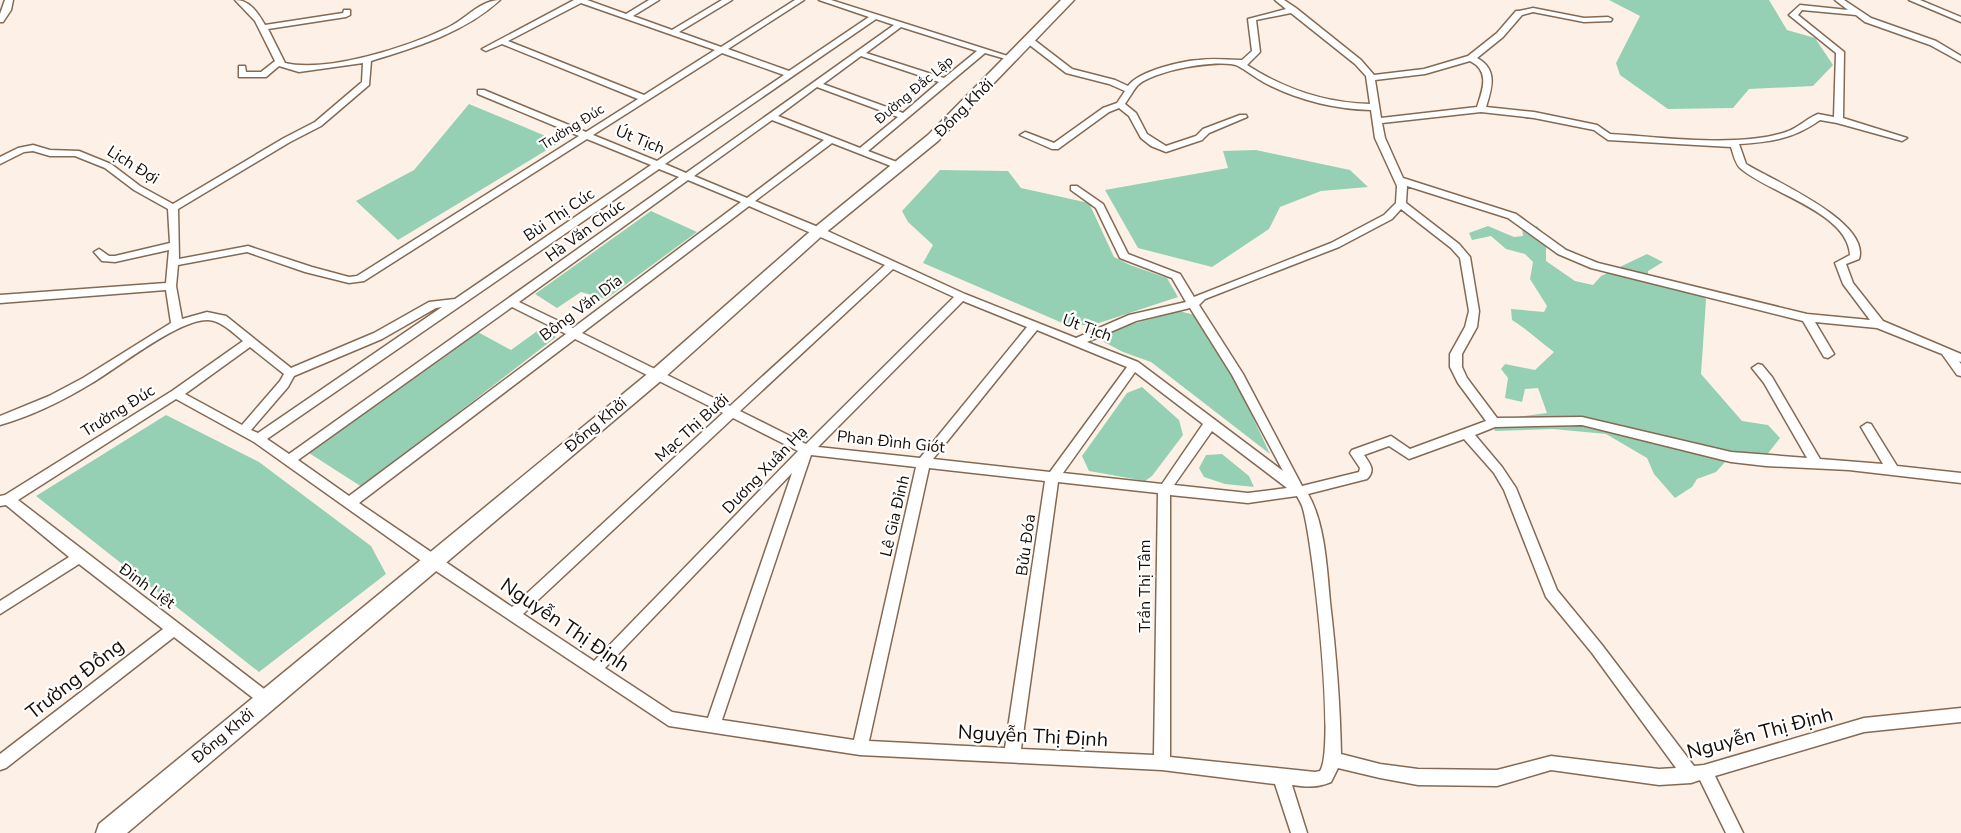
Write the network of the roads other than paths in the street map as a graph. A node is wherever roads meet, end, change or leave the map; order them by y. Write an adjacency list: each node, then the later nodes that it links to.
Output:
1 (9, 0): 19 (street)
2 (239, 0): 22 (street)
3 (496, 0): 32 (street)
4 (580, 0): 17 (street); 24 (street)
5 (655, 0): 17 (street)
6 (728, 0): 23 (street)
7 (800, 0): 28 (street, Trường Đúc)
8 (823, 0): 16 (street)
9 (1068, 0): 25 (street, Đồng Khởi)
10 (1279, 0): 13 (street)
11 (1839, 0): 15 (street)
12 (1913, 0): 20 (street)
13 (1293, 10): 35 (street); 40 (street)
14 (347, 12): 22 (street)
15 (1857, 13): 33 (street); 52 (street)
16 (875, 16): 21 (street); 39 (street, Bùi Thị Cúc)
17 (626, 17): 23 (street)
18 (1608, 19): 30 (street)
19 (0, 20)
20 (1961, 20)
21 (899, 25): 27 (street); 29 (street, Hà Văn Chúc)
22 (262, 28): 34 (street)
23 (672, 33): 28 (street)
24 (501, 41): 26 (street); 45 (street)
25 (1030, 41): 31 (street, Đồng Khởi); 43 (street)
26 (486, 49)
27 (983, 50): 31 (street); 41 (street, Đường Đắc Lập)
28 (722, 51): 39 (street); 45 (street, Trường Đúc)
29 (859, 53): 41 (street); 42 (street, Hà Văn Chúc)
30 (1471, 58): 40 (street); 48 (street)
31 (1013, 59): 62 (street, Đồng Khởi)
32 (367, 60): 37 (street); 68 (street)
33 (1961, 60)
34 (280, 61): 37 (street); 38 (street)
35 (1240, 64): 43 (street); 47 (street)
36 (242, 69): 38 (street)
37 (298, 69): 38 (street)
38 (266, 74)
39 (790, 74): 61 (street, Bùi Thị Cúc)
40 (1370, 78): 47 (street)
41 (945, 81): 50 (street, Đường Đắc Lập)
42 (816, 84): 49 (street, Hà Văn Chúc); 50 (street)
43 (1131, 90): 46 (street)
44 (481, 92): 54 (street, Út Tịch)
45 (645, 99): 54 (street, Trường Đúc)
46 (1120, 105): 51 (street); 55 (street)
47 (1374, 107): 53 (street)
48 (1481, 109): 53 (street); 58 (street)
49 (771, 116): 57 (street); 63 (street, Hà Văn Chúc)
50 (904, 116): 59 (street, Đường Đắc Lập)
51 (1244, 117)
52 (1838, 120): 56 (street); 58 (street)
53 (1377, 122): 64 (street)
54 (586, 135): 61 (street, Út Tịch); 72 (street, Trường Đúc)
55 (1026, 135)
56 (1902, 138)
57 (831, 139): 59 (street); 66 (street, Bông Văn Dĩa)
58 (1735, 144): 82 (street)
59 (862, 151): 62 (street)
60 (0, 162): 68 (street, Lịch Đợi)
61 (659, 165): 63 (street, Út Tịch); 77 (street, Bùi Thị Cúc)
62 (899, 165): 69 (street, Đồng Khởi)
63 (686, 177): 66 (street, Út Tịch); 78 (street, Hà Văn Chúc)
64 (1399, 180): 67 (street); 80 (street)
65 (1074, 188): 79 (street)
66 (747, 202): 69 (street, Út Tịch); 84 (street, Bông Văn Dĩa)
67 (1401, 204): 79 (street); 98 (street)
68 (174, 208): 70 (street)
69 (819, 231): 73 (street, Út Tịch); 94 (street, Đồng Khởi)
70 (175, 245): 71 (street); 72 (street)
71 (99, 252)
72 (172, 263): 74 (street)
73 (892, 264): 75 (street, Út Tịch); 96 (street, Mạc Thị Bưởi)
74 (171, 286): 76 (street); 81 (street)
75 (961, 296): 83 (street, Út Tịch); 104 (street, Dương Xuân Hạ)
76 (0, 299)
77 (457, 302): 93 (street); 103 (street, Bùi Thị Cúc)
78 (511, 302): 84 (street, Phan Đình Giót); 105 (street, Hà Văn Chúc)
79 (1193, 304): 85 (street); 112 (street)
80 (1807, 318): 82 (street); 88 (street)
81 (177, 324): 86 (street); 97 (street)
82 (1879, 324): 87 (street)
83 (1034, 326): 85 (street, Út Tịch); 106 (street, Lê Gia Đỉnh)
84 (574, 334): 94 (street, Phan Đình Giót); 114 (street, Bông Văn Dĩa)
85 (1078, 341): 90 (street, Út Tịch)
86 (250, 342): 93 (street); 95 (street, Trường Đúc)
87 (1941, 350): 89 (street); 92 (street)
88 (1828, 354)
89 (1961, 358)
90 (1134, 365): 99 (street, Út Tịch); 109 (street, Bửu Đóa)
91 (1758, 368): 107 (street)
92 (1961, 372)
93 (290, 373): 101 (street)
94 (657, 375): 96 (street, Phan Đình Giót); 116 (street, Đồng Khởi)
95 (176, 394): 101 (street, Nguyễn Thị Định); 113 (street, Trường Đúc)
96 (733, 413): 104 (street, Phan Đình Giót); 118 (street, Mạc Thị Bưởi)
97 (0, 421)
98 (1494, 423): 102 (street); 107 (street)
99 (1210, 424): 111 (street); 112 (street, Út Tịch)
100 (1867, 427): 108 (street)
101 (243, 431): 103 (street, Nguyễn Thị Định)
102 (1467, 434): 112 (street, Phan Đình Giót); 129 (street)
103 (258, 439): 105 (street, Nguyễn Thị Định)
104 (807, 450): 106 (street, Phan Đình Giót); 120 (street, Dương Xuân Hạ); 123 (street)
105 (288, 461): 114 (street, Nguyễn Thị Định)
106 (924, 461): 109 (street, Phan Đình Giót); 124 (street, Lê Gia Đỉnh)
107 (1816, 463): 108 (street)
108 (1893, 470): 110 (street)
109 (1052, 478): 111 (street, Phan Đình Giót); 125 (street, Bửu Đóa)
110 (1961, 478)
111 (1164, 490): 112 (street, Phan Đình Giót); 128 (street, Trần Thị Tâm)
112 (1300, 490): 126 (street)
113 (4, 501): 115 (street, Đinh Liệt)
114 (351, 503): 116 (street, Nguyễn Thị Định)
115 (78, 558): 117 (street); 119 (street, Đinh Liệt)
116 (432, 561): 118 (street, Nguyễn Thị Định); 121 (street, Đồng Khởi)
117 (0, 609)
118 (512, 615): 120 (street, Nguyễn Thị Định)
119 (175, 627): 121 (street, Đinh Liệt); 127 (street, Trường Đồng)
120 (595, 669): 123 (street, Nguyễn Thị Định)
121 (267, 700): 131 (street, Đồng Khởi)
122 (1961, 715): 129 (street, Nguyễn Thị Định)
123 (713, 725): 124 (street, Nguyễn Thị Định)
124 (860, 748): 125 (street, Nguyễn Thị Định)
125 (1012, 755): 128 (street, Nguyễn Thị Định)
126 (1333, 759): 129 (street, Nguyễn Thị Định); 130 (street, Nguyễn Thị Định)
127 (0, 763)
128 (1162, 763): 130 (street, Nguyễn Thị Định)
129 (1697, 773): 133 (street)
130 (1281, 777): 132 (street)
131 (108, 833)
132 (1299, 833)
133 (1735, 833)

